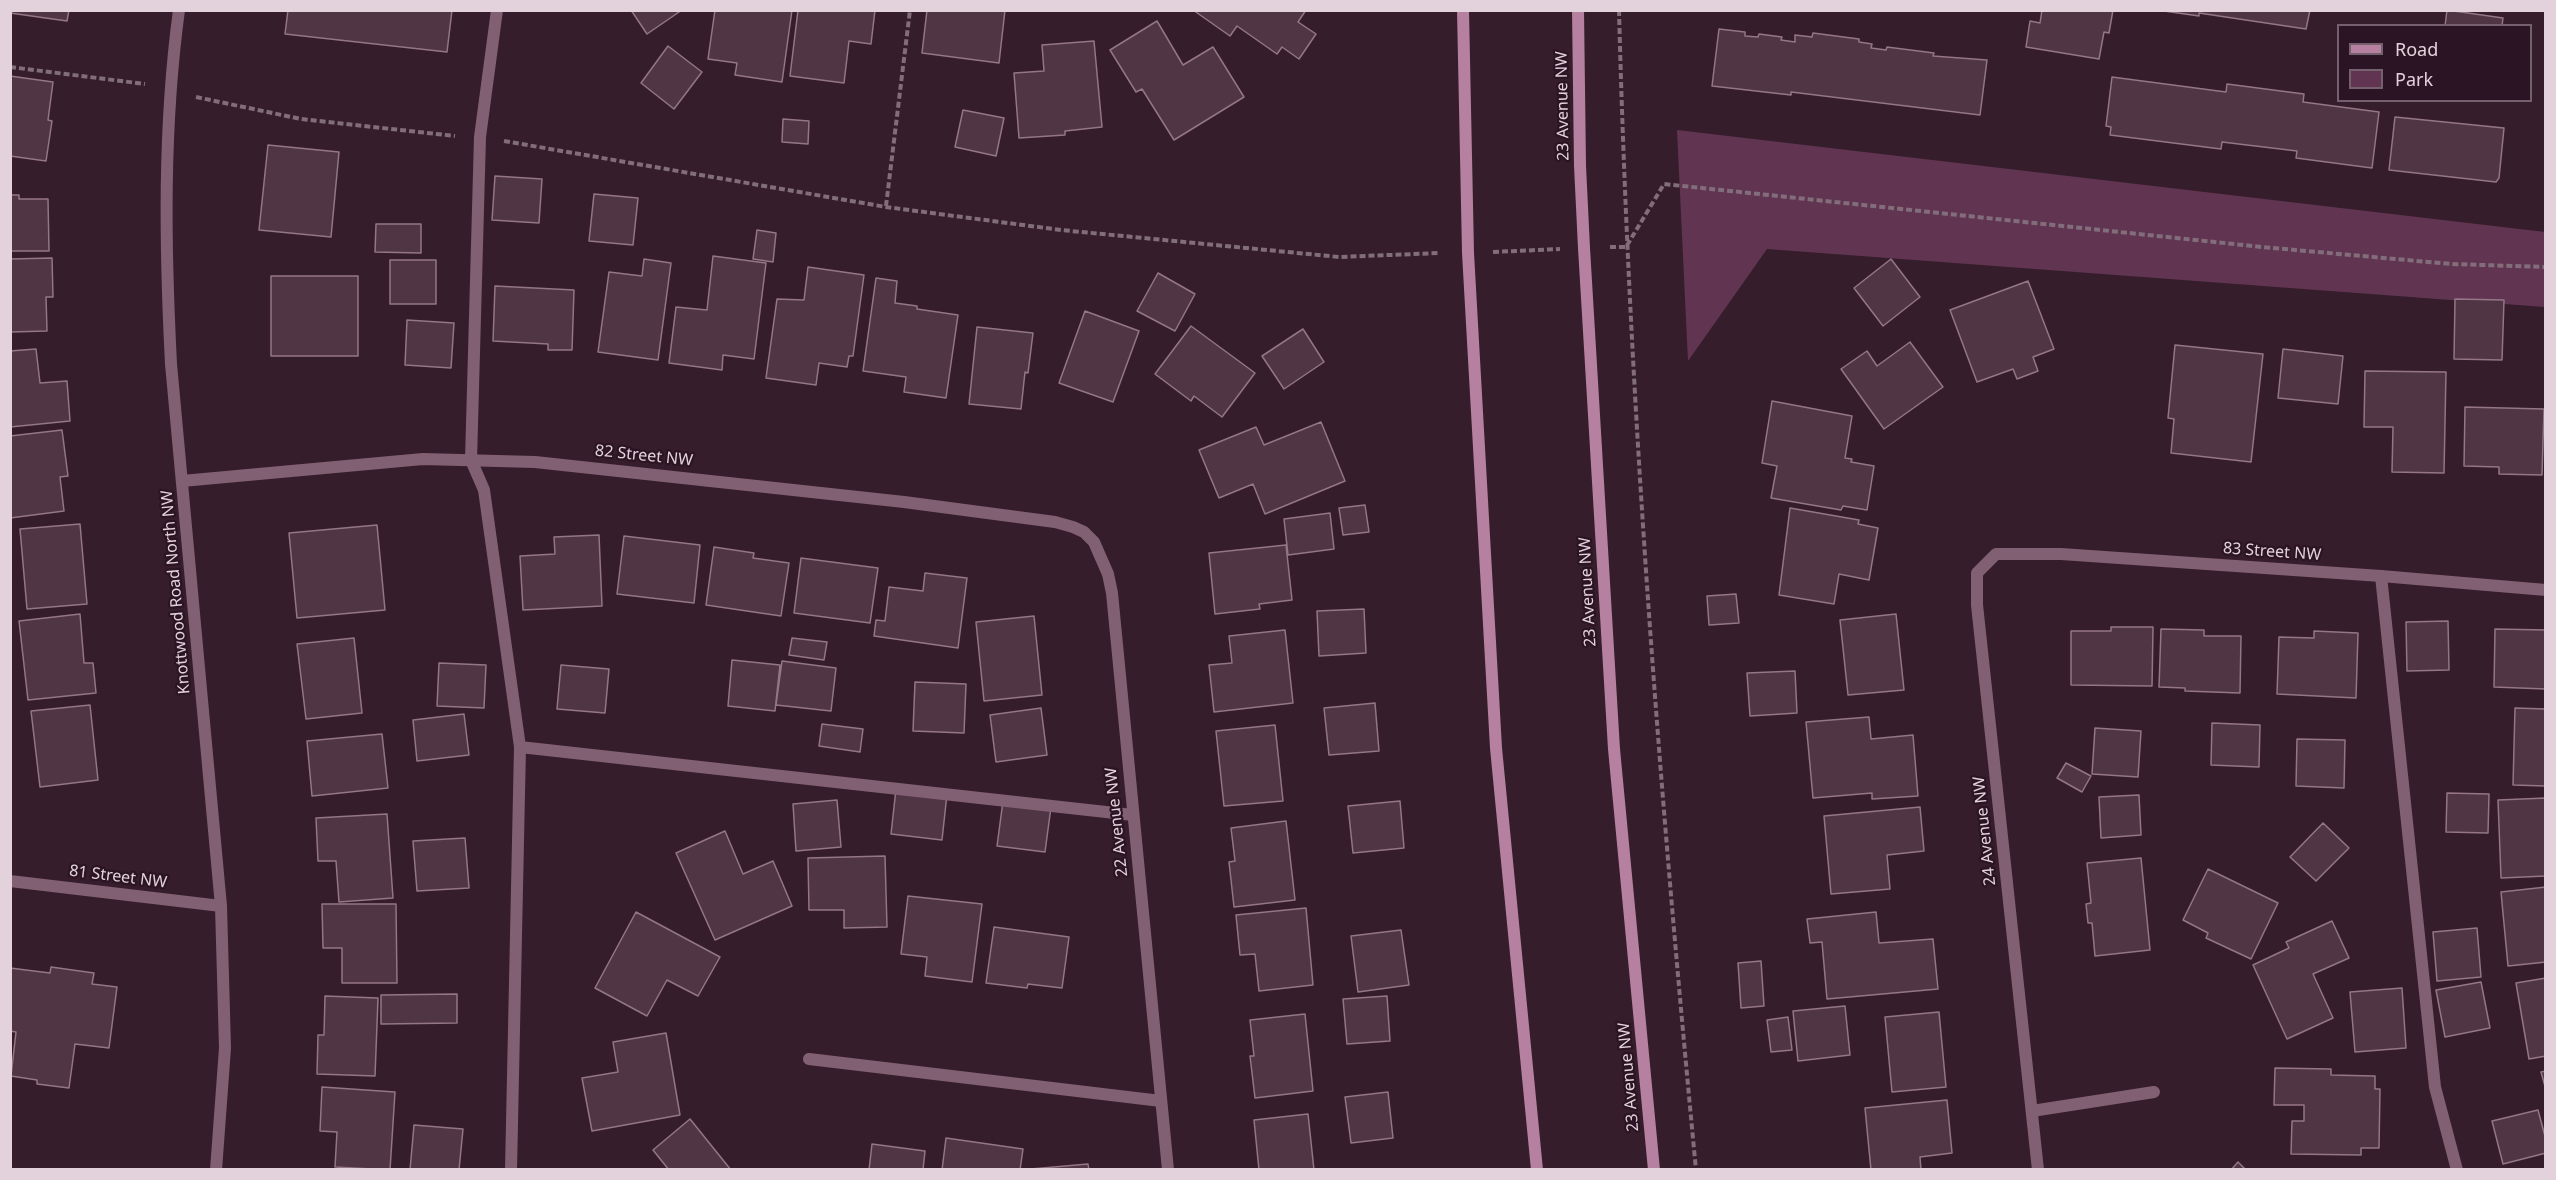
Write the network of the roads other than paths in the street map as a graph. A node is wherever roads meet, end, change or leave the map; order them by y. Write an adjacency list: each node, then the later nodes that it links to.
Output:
1 (179, 10): 6 (street, Knottwood Road North NW)
2 (497, 10): 5 (street)
3 (1463, 10): 22 (main road)
4 (1578, 10): 23 (main road, 23 Avenue NW)
5 (471, 460): 6 (street, 82 Street NW); 7 (street, 82 Street NW); 11 (street)
6 (182, 481): 14 (street, Knottwood Road North NW)
7 (1094, 543): 12 (street, 22 Avenue NW)
8 (1996, 554): 9 (street, 83 Street NW); 18 (street, 24 Avenue NW)
9 (2381, 576): 10 (street, 83 Street NW); 25 (street)
10 (2546, 590)
11 (520, 747): 12 (street); 20 (street)
12 (1133, 815): 17 (street, 22 Avenue NW)
13 (10, 881): 14 (street, 81 Street NW)
14 (221, 906): 19 (street, Knottwood Road North NW)
15 (809, 1059): 17 (street)
16 (2154, 1092): 18 (street)
17 (1161, 1101): 21 (street, 22 Avenue NW)
18 (2032, 1111): 24 (street, 24 Avenue NW)
19 (216, 1170)
20 (511, 1170)
21 (1168, 1170)
22 (1536, 1170)
23 (1654, 1170)
24 (2038, 1170)
25 (2457, 1170)

